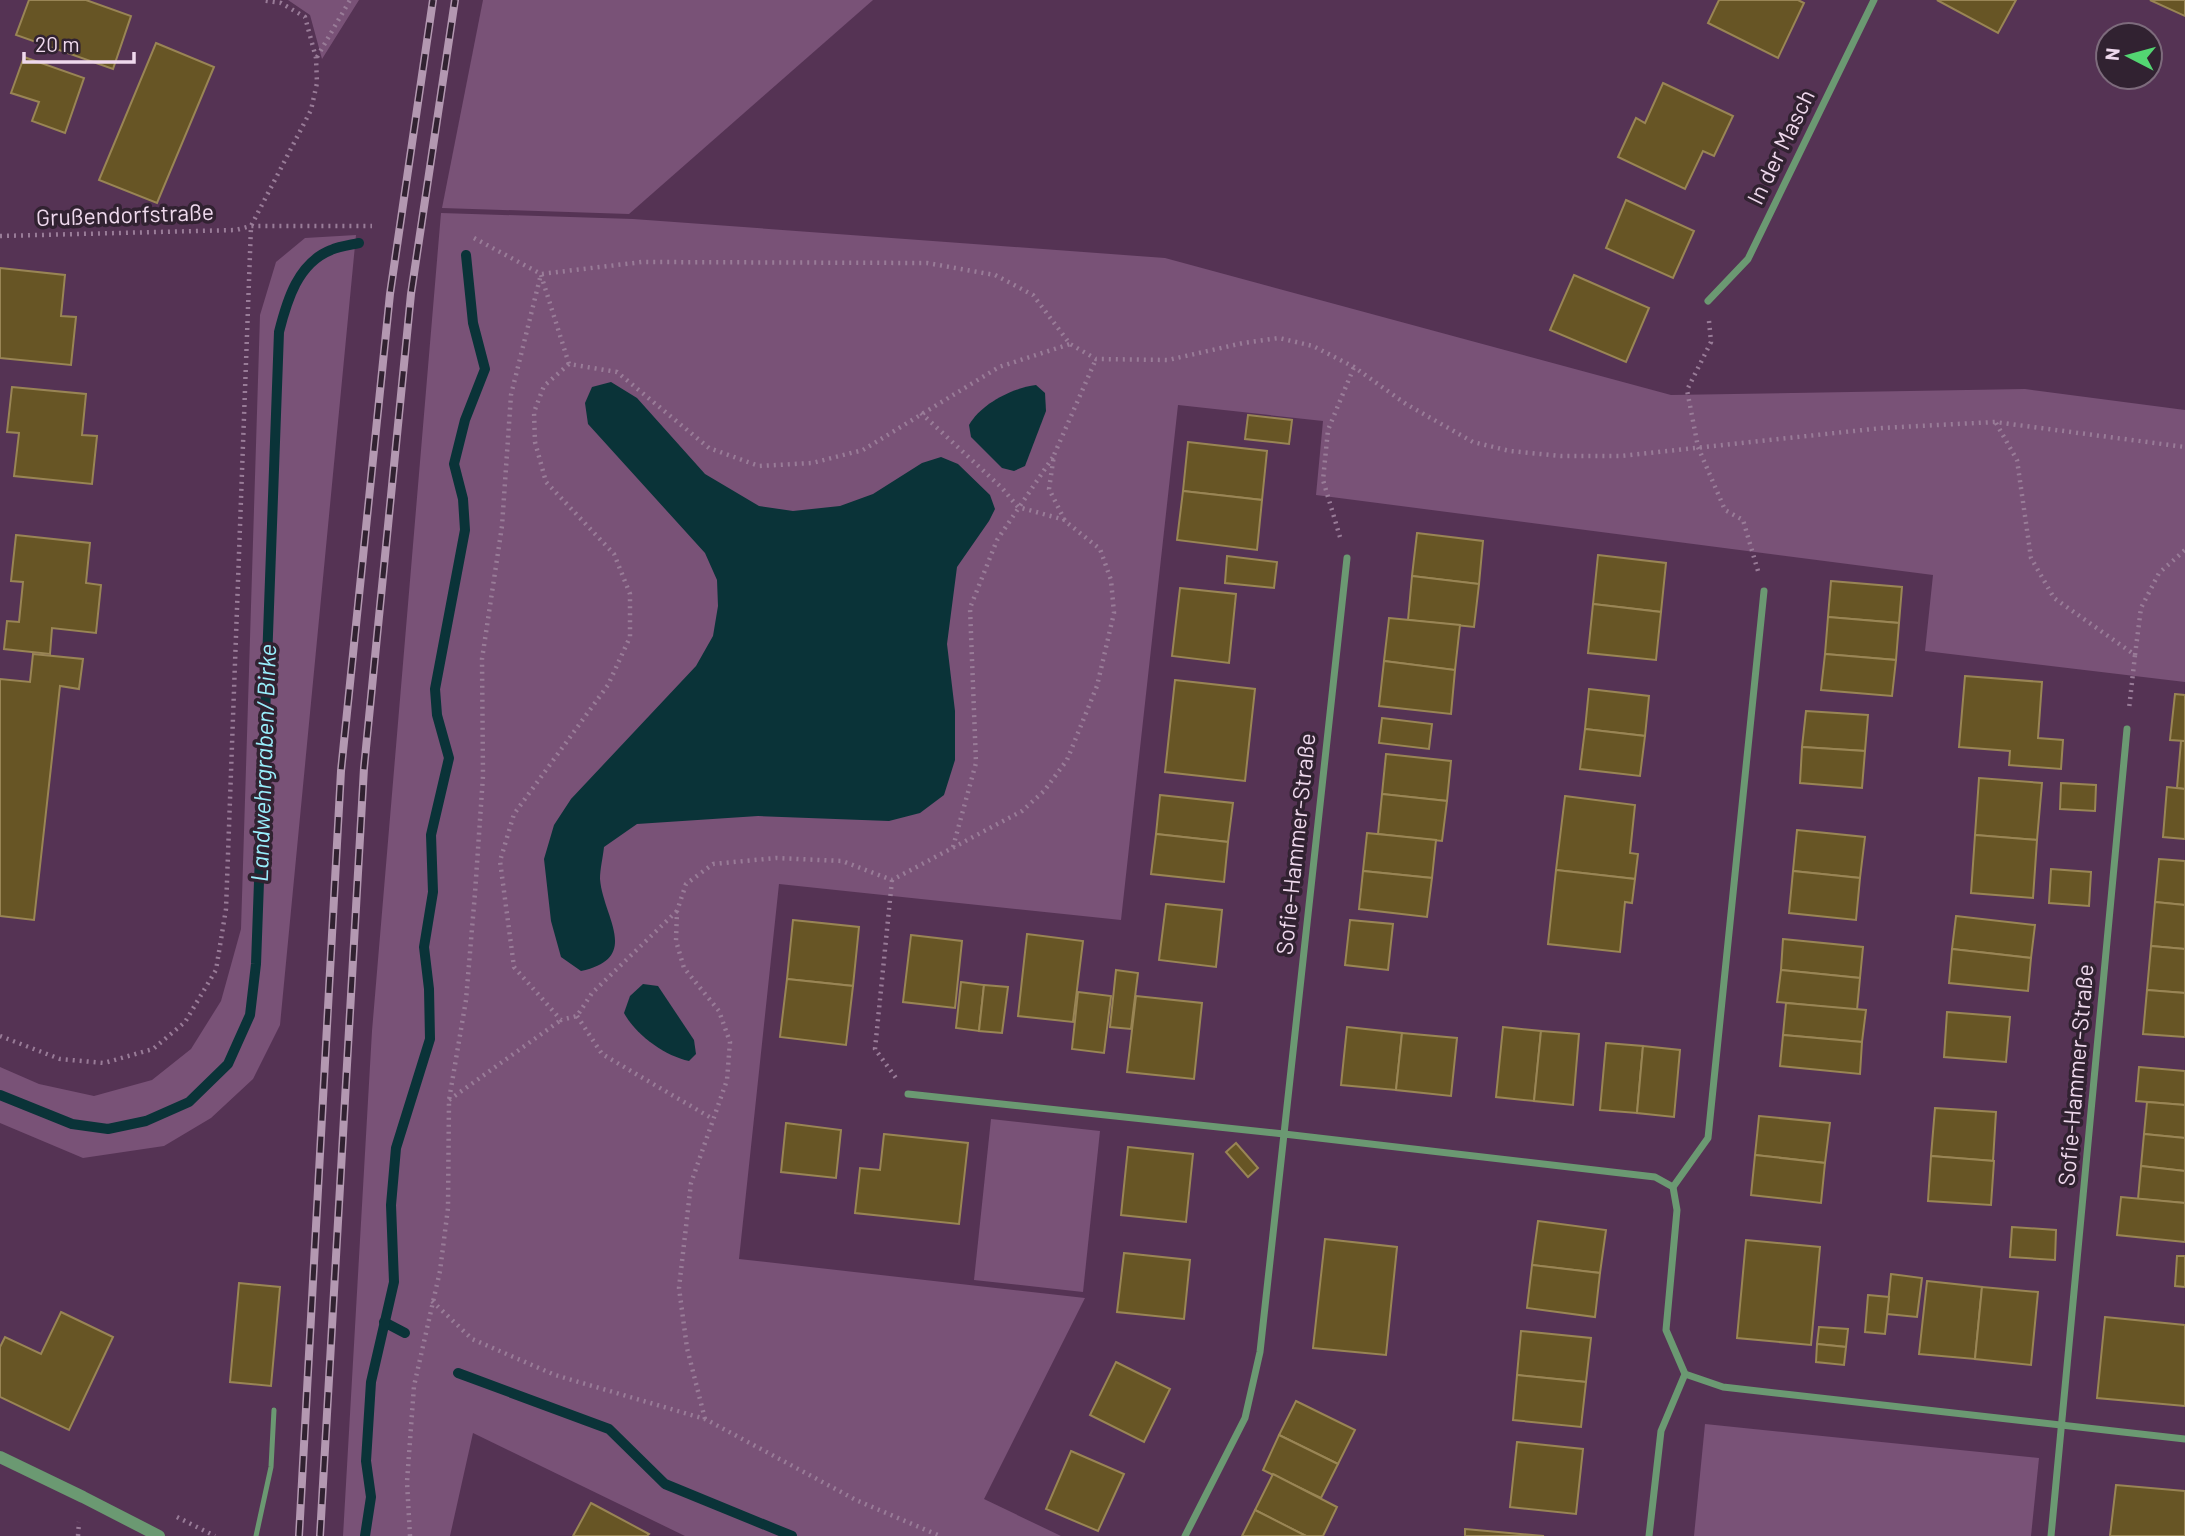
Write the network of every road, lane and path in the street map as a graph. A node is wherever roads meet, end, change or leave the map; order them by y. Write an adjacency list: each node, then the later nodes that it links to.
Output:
1 (261, 0): 4 (path)
2 (350, 0): 4 (path)
3 (1874, 0): 10 (street, In der Masch)
4 (316, 58): 5 (path)
5 (251, 226): 6 (path, Grußendorfstraße); 7 (path, Grußendorfstraße); 32 (path)
6 (372, 226)
7 (0, 236)
8 (474, 238): 9 (path)
9 (541, 274): 11 (path); 13 (path); 34 (path)
10 (1708, 301): 17 (path)
11 (1070, 344): 12 (path); 15 (path)
12 (1096, 359): 14 (path); 19 (path)
13 (569, 364): 15 (path); 31 (path)
14 (1354, 367): 17 (path); 23 (path)
15 (921, 413): 20 (path)
16 (1995, 422): 17 (path); 18 (path); 25 (path)
17 (1698, 446): 24 (path)
18 (2185, 447)
19 (1054, 455): 20 (path); 21 (path)
20 (1018, 507): 21 (path); 27 (path)
21 (1065, 521): 27 (path)
22 (2185, 550): 25 (path)
23 (1347, 558): 36 (street, Sofie-Hammer-Straße)
24 (1764, 592): 37 (street)
25 (2135, 655): 26 (path)
26 (2127, 729): 42 (street, Sofie-Hammer-Straße)
27 (953, 848): 28 (path)
28 (892, 880): 29 (path); 33 (path)
29 (677, 911): 30 (path); 35 (path)
30 (577, 1017): 31 (path); 35 (path)
31 (561, 1020): 34 (path)
32 (0, 1036)
33 (908, 1094): 36 (street)
34 (449, 1100): 38 (path)
35 (713, 1119): 41 (path)
36 (1284, 1134): 37 (street); 49 (street, Sofie-Hammer-Straße)
37 (1673, 1187): 39 (street)
38 (432, 1300): 41 (path); 47 (path)
39 (1685, 1374): 42 (street); 50 (street)
40 (274, 1410): 46 (lane)
41 (705, 1419): 48 (path)
42 (2063, 1424): 43 (street); 51 (street, Sofie-Hammer-Straße)
43 (2185, 1439)
44 (0, 1457): 45 (street)
45 (159, 1536)
46 (256, 1536)
47 (410, 1536)
48 (940, 1536)
49 (1185, 1536)
50 (1649, 1536)
51 (2050, 1536)

